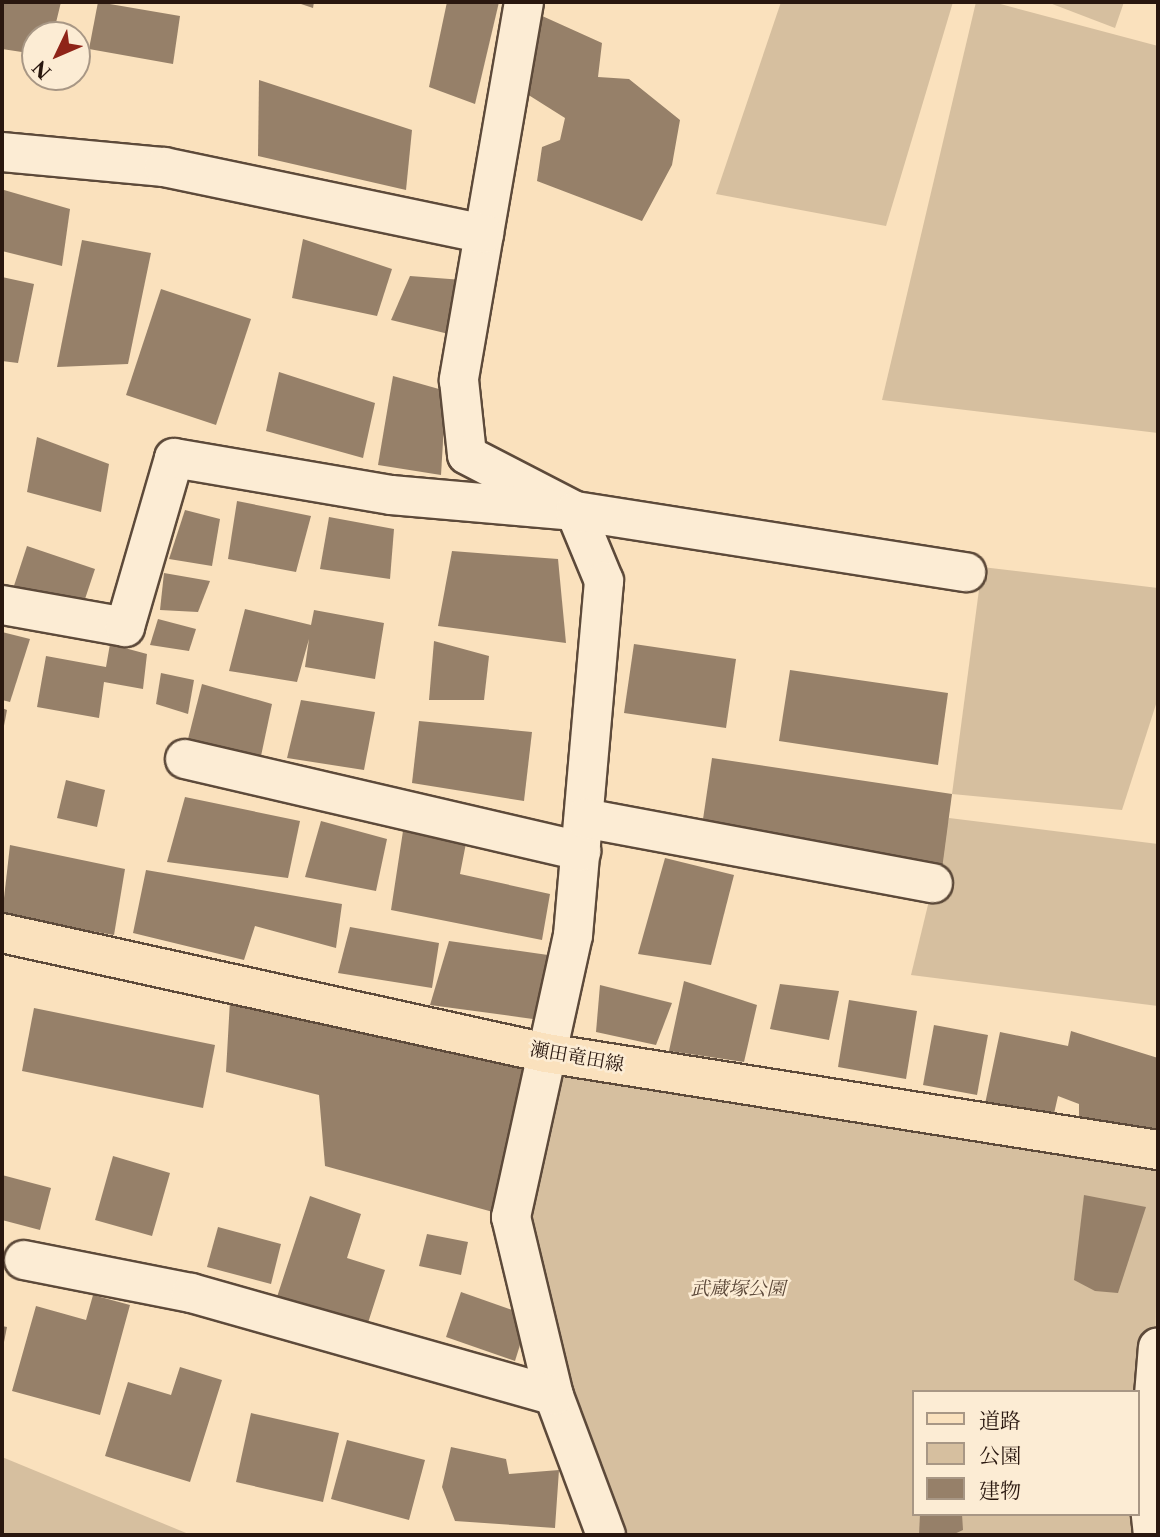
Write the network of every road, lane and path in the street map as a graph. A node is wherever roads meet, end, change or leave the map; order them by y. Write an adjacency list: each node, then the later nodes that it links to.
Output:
1 (524, 2): 3 (street)
2 (2, 152): 3 (street)
3 (484, 234): 4 (street)
4 (575, 511): 5 (street); 6 (street); 8 (street)
5 (966, 572)
6 (2, 605)
7 (185, 760): 8 (street)
8 (583, 835): 9 (street); 13 (street)
9 (933, 883)
10 (2, 933): 11 (main road, 瀬田竜田線)
11 (45, 943): 12 (street); 13 (main road, 瀬田竜田線)
12 (2, 952)
13 (546, 1053): 14 (main road, 瀬田竜田線); 17 (street)
14 (1158, 1150)
15 (24, 1259): 17 (street)
16 (1158, 1347): 19 (street)
17 (554, 1396): 18 (street)
18 (606, 1535)
19 (1153, 1535)

